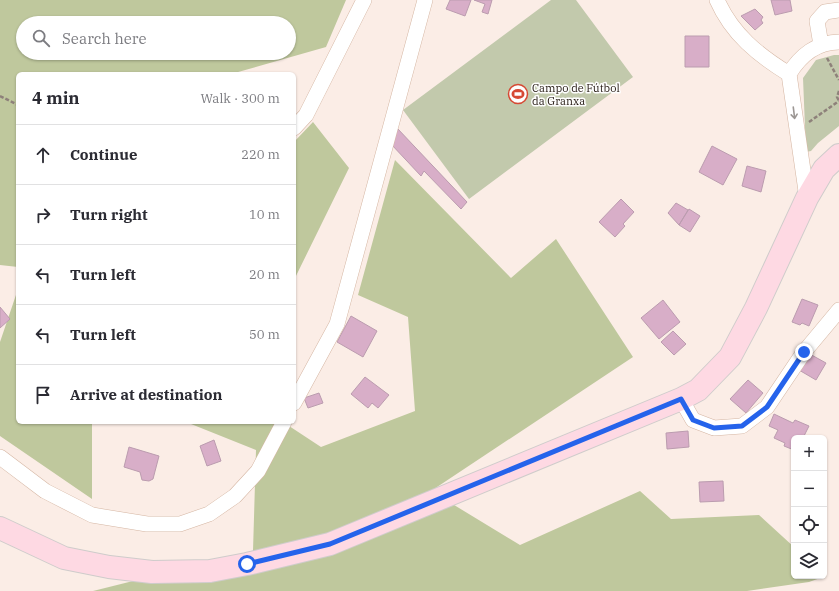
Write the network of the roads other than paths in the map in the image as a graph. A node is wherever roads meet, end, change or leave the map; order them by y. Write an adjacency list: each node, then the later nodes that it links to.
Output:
1 (364, 0): 8 (street)
2 (425, 0): 12 (street)
3 (717, 0): 7 (street)
4 (839, 10): 6 (street)
5 (839, 42): 6 (street)
6 (821, 46): 7 (street)
7 (789, 74): 10 (street, one-way to 10)
8 (296, 126)
9 (839, 155): 10 (main road)
10 (807, 198): 13 (main road)
11 (839, 310): 13 (street)
12 (296, 399)
13 (681, 399): 16 (main road)
14 (283, 424): 15 (street)
15 (0, 457)
16 (0, 528)

